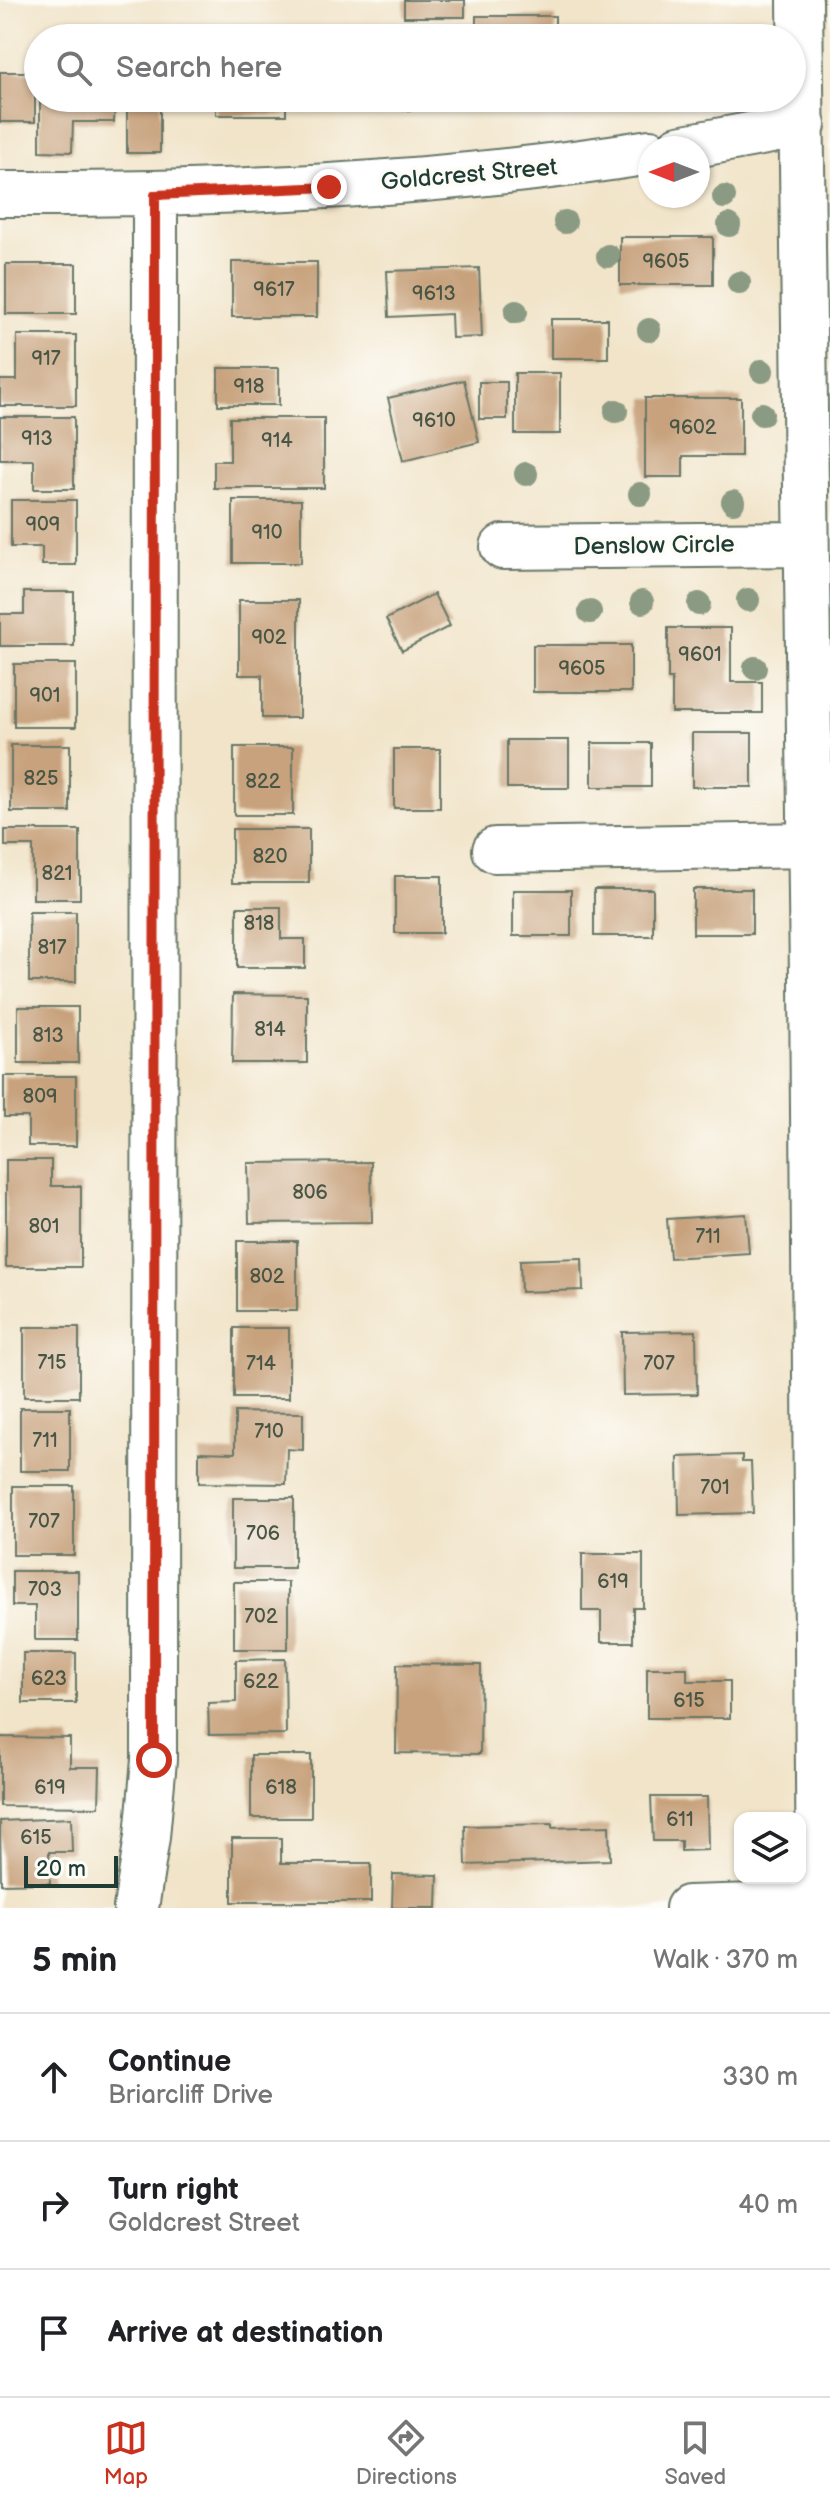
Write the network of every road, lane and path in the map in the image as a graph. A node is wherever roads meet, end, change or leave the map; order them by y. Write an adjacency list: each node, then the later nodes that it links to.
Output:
1 (800, 0): 2 (street)
2 (801, 24)
3 (803, 112): 4 (street)
4 (803, 125): 5 (street); 9 (street)
5 (710, 142)
6 (638, 154): 8 (street, Goldcrest Street)
7 (0, 194): 8 (street, Goldcrest Street)
8 (155, 195): 17 (street)
9 (805, 544): 10 (street, Denslow Circle); 11 (street)
10 (503, 547)
11 (810, 845): 12 (street); 13 (street)
12 (495, 850)
13 (822, 1172): 14 (street)
14 (822, 1333): 15 (street)
15 (823, 1478): 16 (street)
16 (819, 1906): 18 (street)
17 (136, 1908)
18 (688, 1908)

